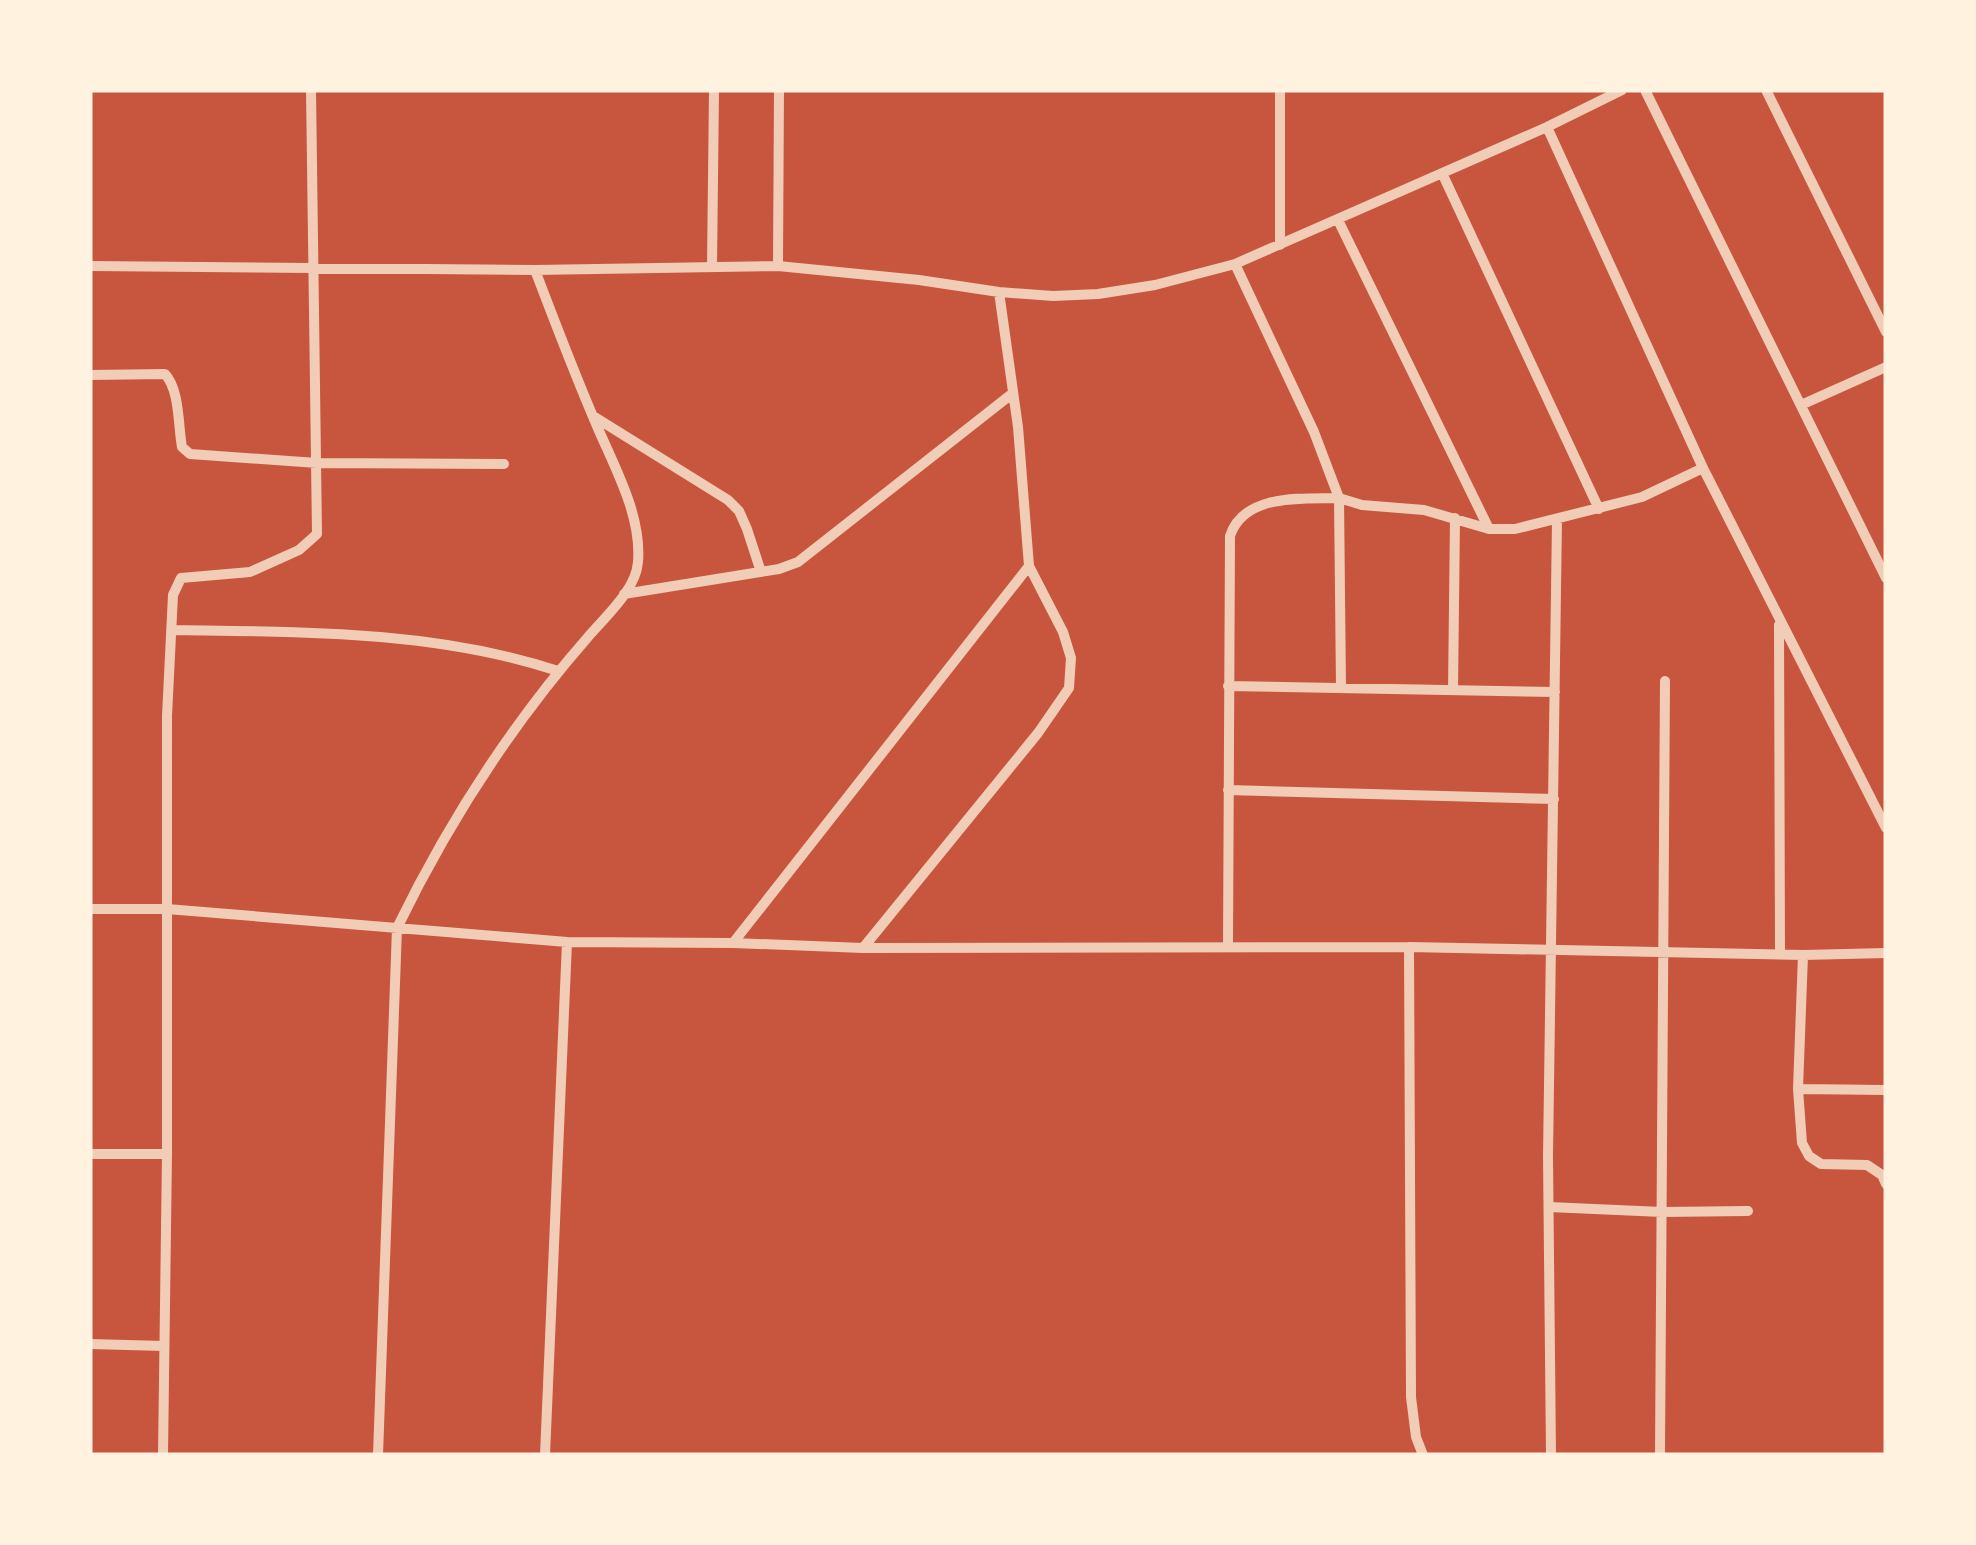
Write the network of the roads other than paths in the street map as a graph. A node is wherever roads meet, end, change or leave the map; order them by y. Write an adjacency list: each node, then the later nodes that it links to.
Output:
1 (311, 90): 15 (street)
2 (714, 90): 16 (street)
3 (779, 90): 14 (street)
4 (1280, 90): 11 (street)
5 (1622, 90): 8 (street)
6 (1646, 90): 23 (street)
7 (1766, 90): 19 (street)
8 (1547, 127): 9 (street); 27 (street)
9 (1442, 174): 10 (street); 29 (street)
10 (1338, 220): 11 (street); 32 (street)
11 (1280, 245): 12 (street)
12 (1235, 264): 18 (street); 28 (street)
13 (90, 266): 15 (street)
14 (778, 266): 16 (street); 18 (street)
15 (314, 267): 17 (street); 25 (street)
16 (712, 268): 17 (street)
17 (535, 270): 24 (street)
18 (998, 292): 22 (street)
19 (1886, 332)
20 (1886, 367): 23 (street)
21 (90, 375): 25 (street)
22 (1013, 393): 33 (street); 34 (street)
23 (1801, 405): 35 (street)
24 (592, 416): 34 (street); 36 (street)
25 (317, 463): 26 (street); 38 (street)
26 (504, 464)
27 (1703, 468): 29 (street); 37 (street)
28 (1339, 498): 30 (street); 41 (street); 42 (street)
29 (1599, 509): 31 (street)
30 (1455, 518): 32 (street); 43 (street)
31 (1557, 520): 32 (street); 44 (street)
32 (1489, 530)
33 (1029, 566): 52 (street); 55 (street)
34 (760, 572): 36 (street)
35 (1886, 578)
36 (624, 594): 39 (street)
37 (1779, 619): 47 (street); 59 (street)
38 (172, 630): 39 (street); 49 (street)
39 (558, 671): 50 (street)
40 (1665, 681): 57 (street)
41 (1228, 686): 42 (street); 45 (street)
42 (1341, 688): 43 (street)
43 (1453, 690): 44 (street)
44 (1555, 692): 46 (street)
45 (1228, 790): 46 (street); 53 (street)
46 (1554, 799): 56 (street)
47 (1886, 828)
48 (90, 909): 49 (street)
49 (168, 909): 50 (street); 64 (street)
50 (397, 928): 51 (street); 72 (street)
51 (567, 942): 52 (street); 73 (street)
52 (733, 943): 55 (street)
53 (1228, 947): 54 (street); 55 (street)
54 (1409, 947): 56 (street); 74 (street)
55 (862, 948)
56 (1553, 950): 57 (street); 66 (street)
57 (1664, 952): 59 (street); 68 (street)
58 (1886, 953): 60 (street)
59 (1780, 954): 60 (street)
60 (1803, 954): 61 (street)
61 (1798, 1089): 62 (street); 65 (street)
62 (1886, 1090)
63 (90, 1154): 64 (street)
64 (168, 1154): 70 (street)
65 (1886, 1184)
66 (1548, 1208): 68 (street); 75 (street)
67 (1748, 1211): 68 (street)
68 (1662, 1212): 76 (street)
69 (90, 1344): 70 (street)
70 (164, 1346): 71 (street)
71 (163, 1455)
72 (378, 1455)
73 (545, 1455)
74 (1423, 1455)
75 (1551, 1455)
76 (1660, 1455)

